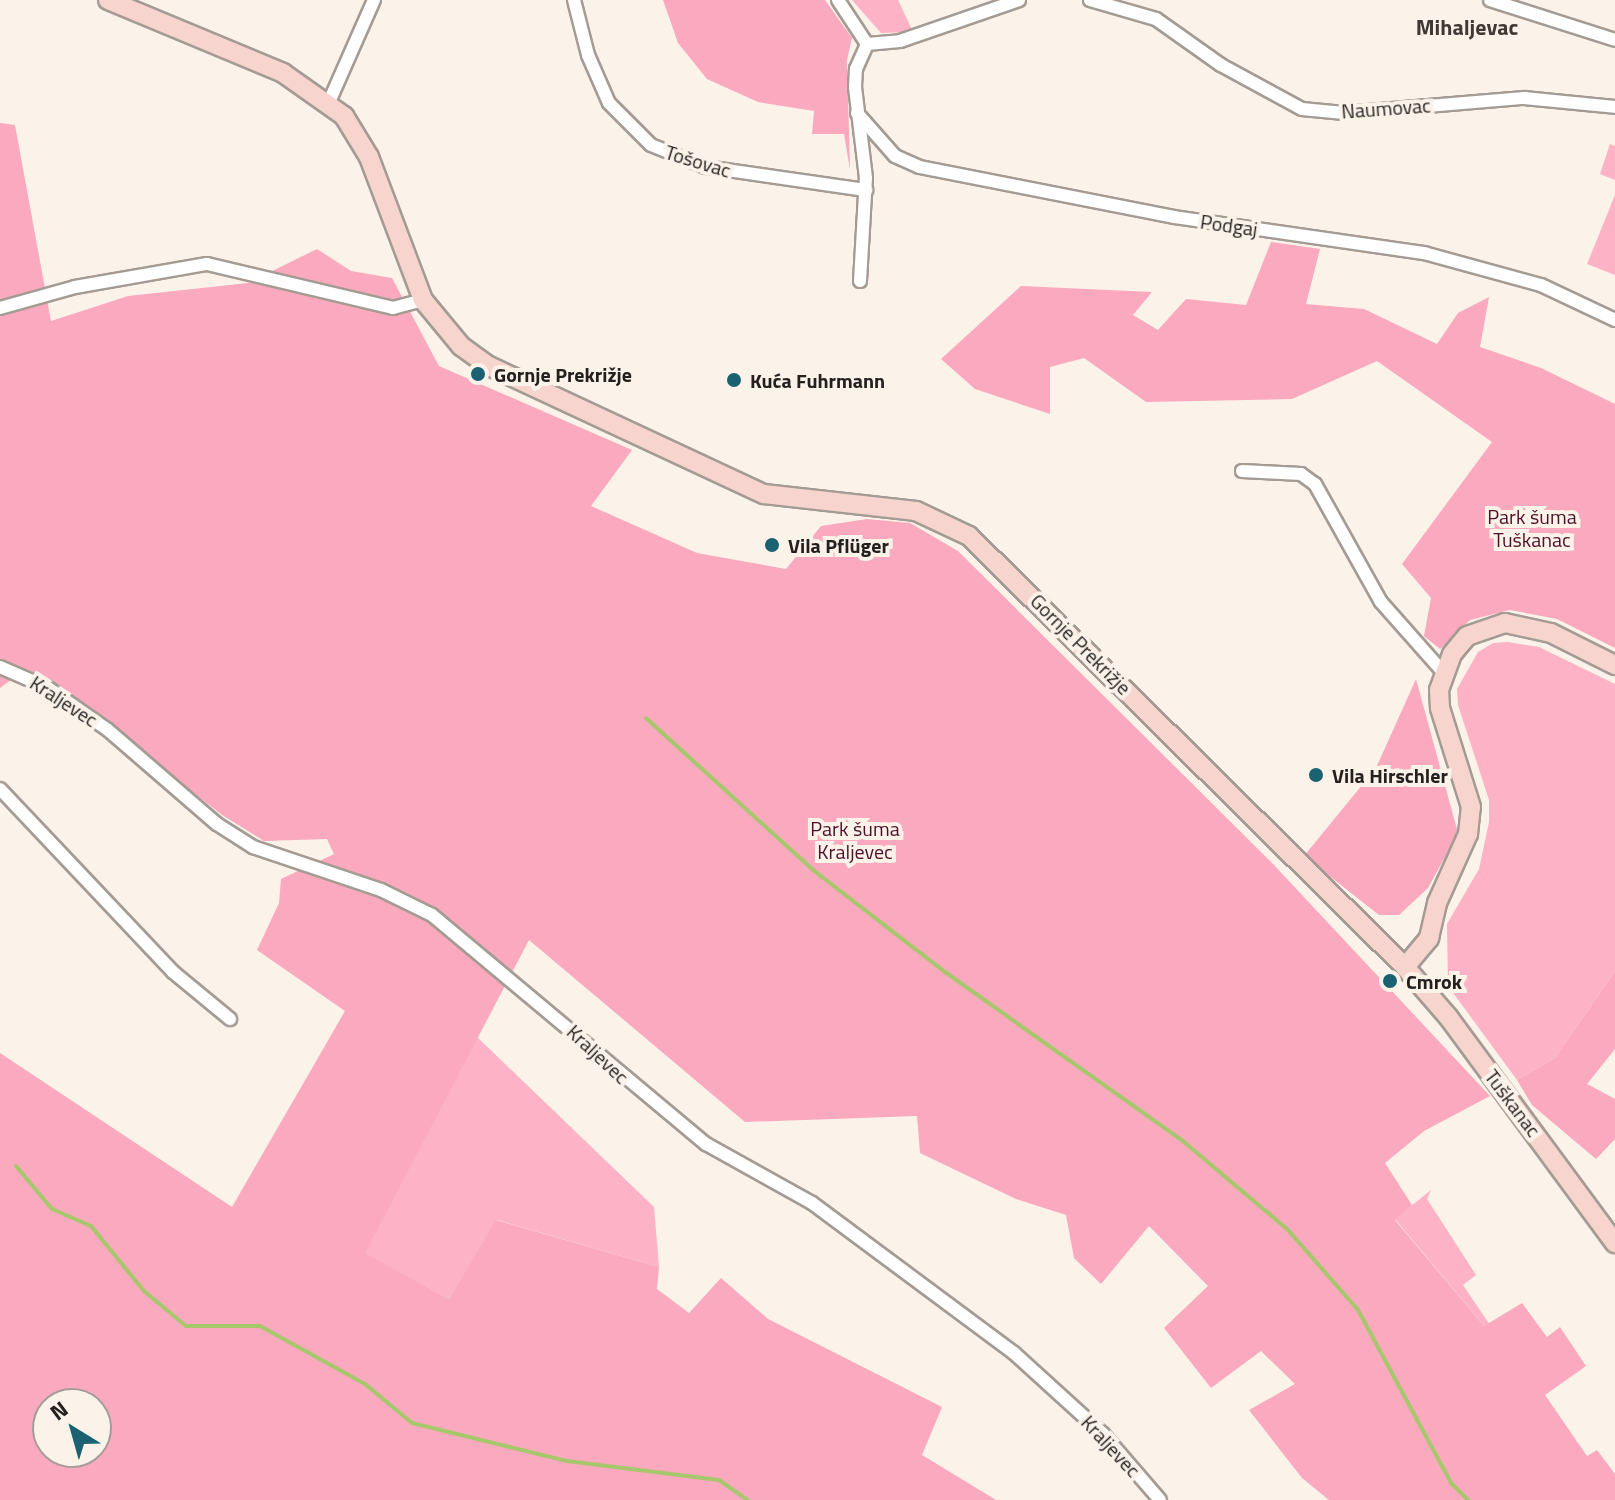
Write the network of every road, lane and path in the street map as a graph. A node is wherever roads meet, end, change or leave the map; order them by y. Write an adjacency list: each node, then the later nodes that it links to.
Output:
1 (108, 0): 10 (street, Gornje Prekrižje)
2 (374, 0): 10 (street)
3 (574, 0): 13 (street, Tošovac)
4 (838, 0): 9 (street)
5 (1090, 0): 11 (street, Naumovac)
6 (1490, 0): 8 (street)
7 (1014, 1): 9 (street)
8 (1615, 40)
9 (867, 44): 12 (street)
10 (329, 102): 15 (street, Gornje Prekrižje)
11 (1615, 107)
12 (857, 113): 13 (street); 17 (street, Podgaj)
13 (866, 190): 14 (street)
14 (860, 281)
15 (423, 300): 16 (street); 23 (street, Gornje Prekrižje)
16 (0, 308)
17 (1615, 320)
18 (1242, 471): 21 (street)
19 (1615, 665): 21 (street)
20 (0, 667): 26 (street, Kraljevec)
21 (1443, 672): 23 (street)
22 (0, 789): 24 (street)
23 (1405, 967): 25 (street, Tuškanac)
24 (230, 1019)
25 (1615, 1243)
26 (1160, 1500)

